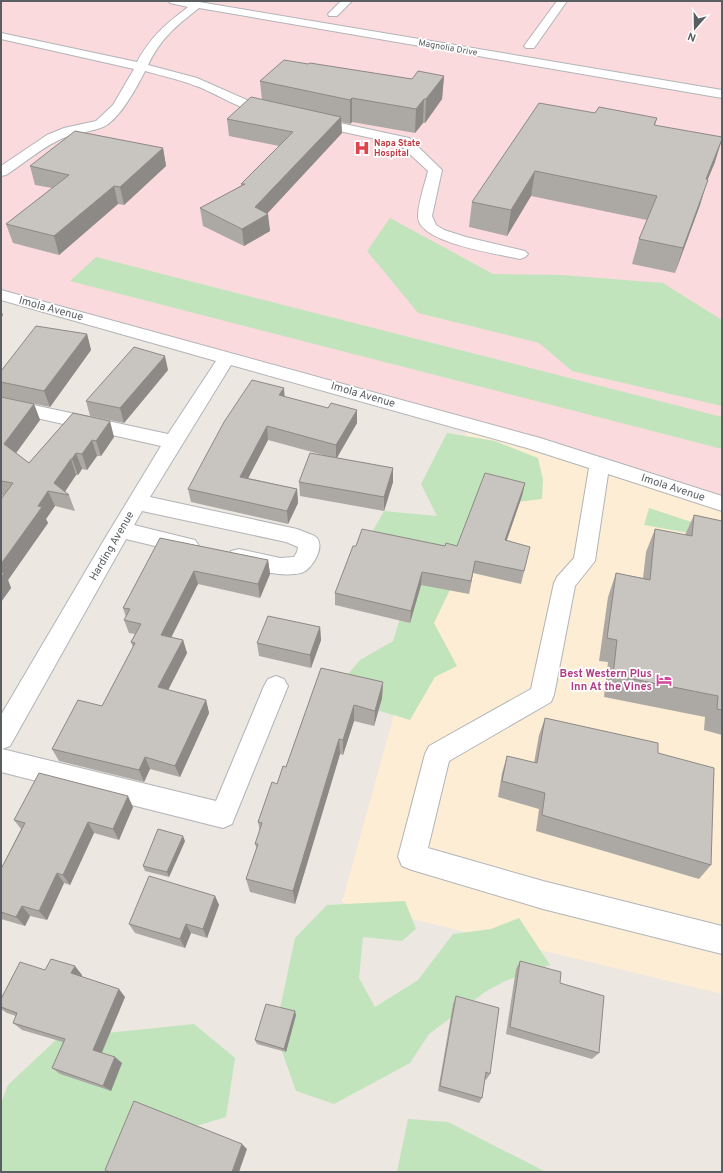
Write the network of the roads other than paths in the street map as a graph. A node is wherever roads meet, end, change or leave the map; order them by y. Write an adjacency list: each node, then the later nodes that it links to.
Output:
1 (174, 1): 4 (street, Magnolia Drive)
2 (347, 1): 6 (street)
3 (562, 1): 9 (street)
4 (197, 5): 6 (street, Magnolia Drive); 10 (street)
5 (391, 28): 8 (street)
6 (346, 30): 8 (street, Magnolia Drive)
7 (1, 36): 10 (street)
8 (382, 37): 11 (street, Magnolia Drive)
9 (545, 49)
10 (141, 66): 12 (street); 14 (street)
11 (722, 94)
12 (282, 115)
13 (296, 118): 15 (street)
14 (1, 172)
15 (520, 254)
16 (1, 295): 17 (street, Imola Avenue)
17 (227, 358): 19 (street, Harding Avenue); 20 (street, Imola Avenue)
18 (1, 404): 19 (street)
19 (173, 442): 21 (street, Harding Avenue)
20 (600, 464): 22 (street, Imola Avenue); 27 (street)
21 (137, 502): 23 (street, Harding Avenue); 23 (street)
22 (722, 504)
23 (120, 530): 25 (street, Harding Avenue)
24 (276, 686): 26 (street)
25 (1, 738)
26 (1, 760)
27 (722, 940)

